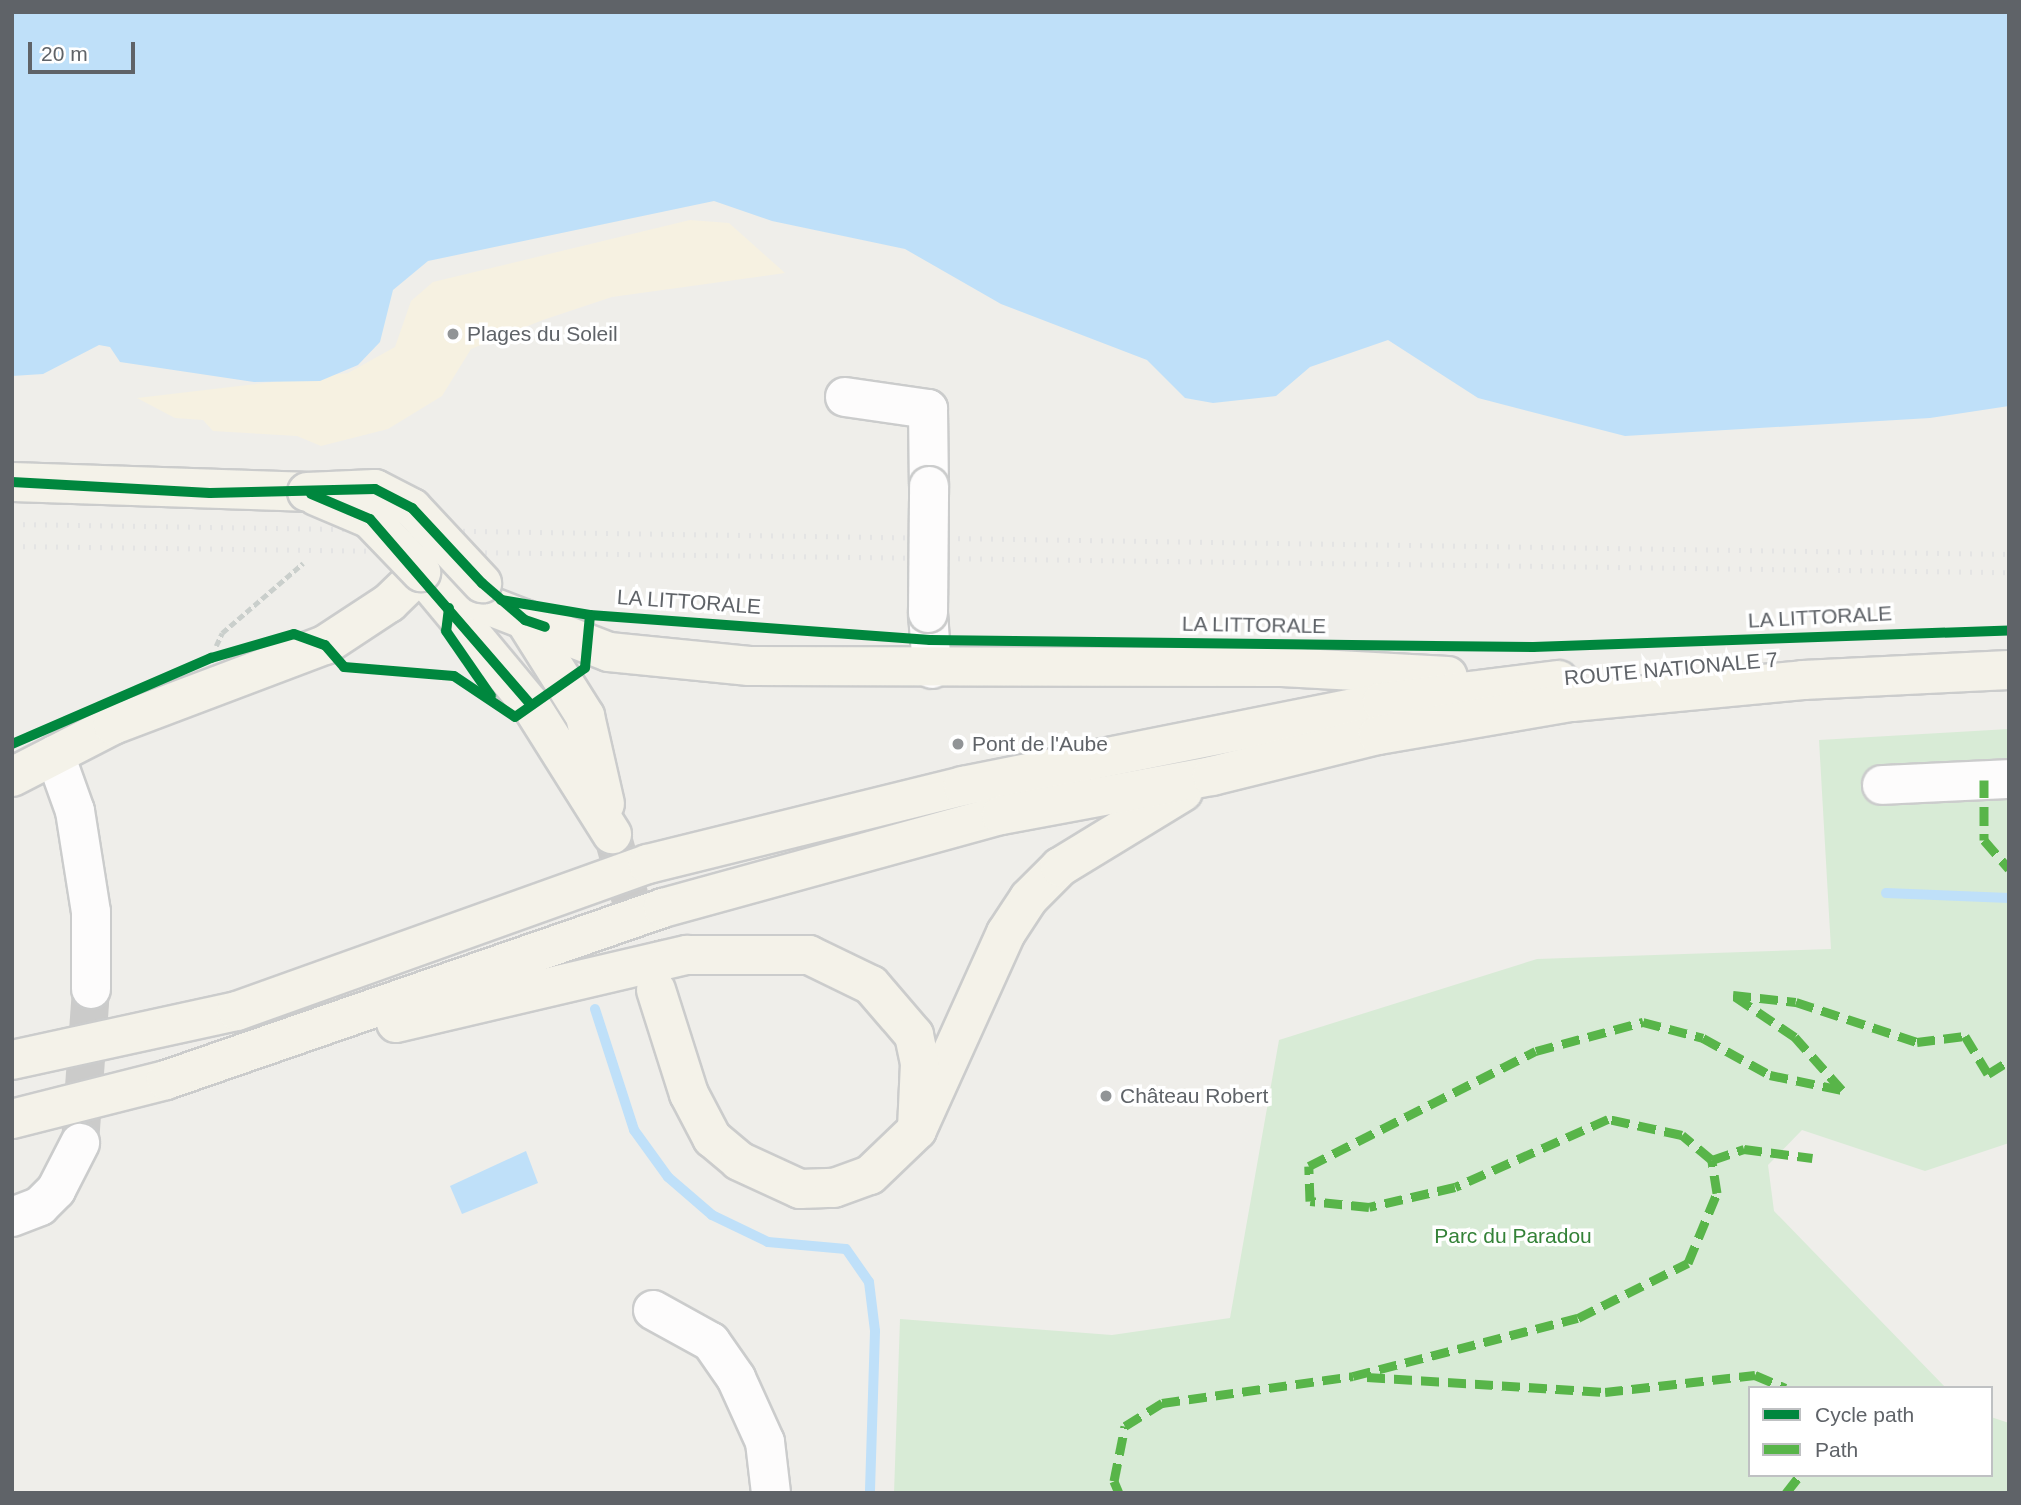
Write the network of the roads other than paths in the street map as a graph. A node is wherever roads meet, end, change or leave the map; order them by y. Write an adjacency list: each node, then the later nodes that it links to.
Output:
1 (845, 397): 8 (street, bridge)
2 (12, 482): 3 (main road)
3 (307, 492): 4 (main road, bridge); 5 (main road, bridge)
4 (432, 586): 5 (main road); 5 (main road); 11 (main road)
5 (525, 620): 8 (main road)
6 (2009, 649): 7 (main road)
7 (1800, 668): 9 (main road, ROUTE NATIONALE 7); 10 (main road, ROUTE NATIONALE 7); 12 (main road)
8 (932, 669): 10 (main road)
9 (2009, 670)
10 (1544, 681): 18 (main road)
11 (55, 755): 13 (main road); 16 (street)
12 (1212, 776): 19 (main road); 21 (main road)
13 (12, 777)
14 (2009, 779): 15 (street)
15 (1882, 785)
16 (91, 989)
17 (656, 990): 21 (main road)
18 (12, 1060)
19 (166, 1080): 20 (main road); 21 (main road)
20 (12, 1119)
21 (918, 1130)
22 (80, 1143): 23 (street)
23 (12, 1217)
24 (653, 1310): 25 (street)
25 (771, 1493)

